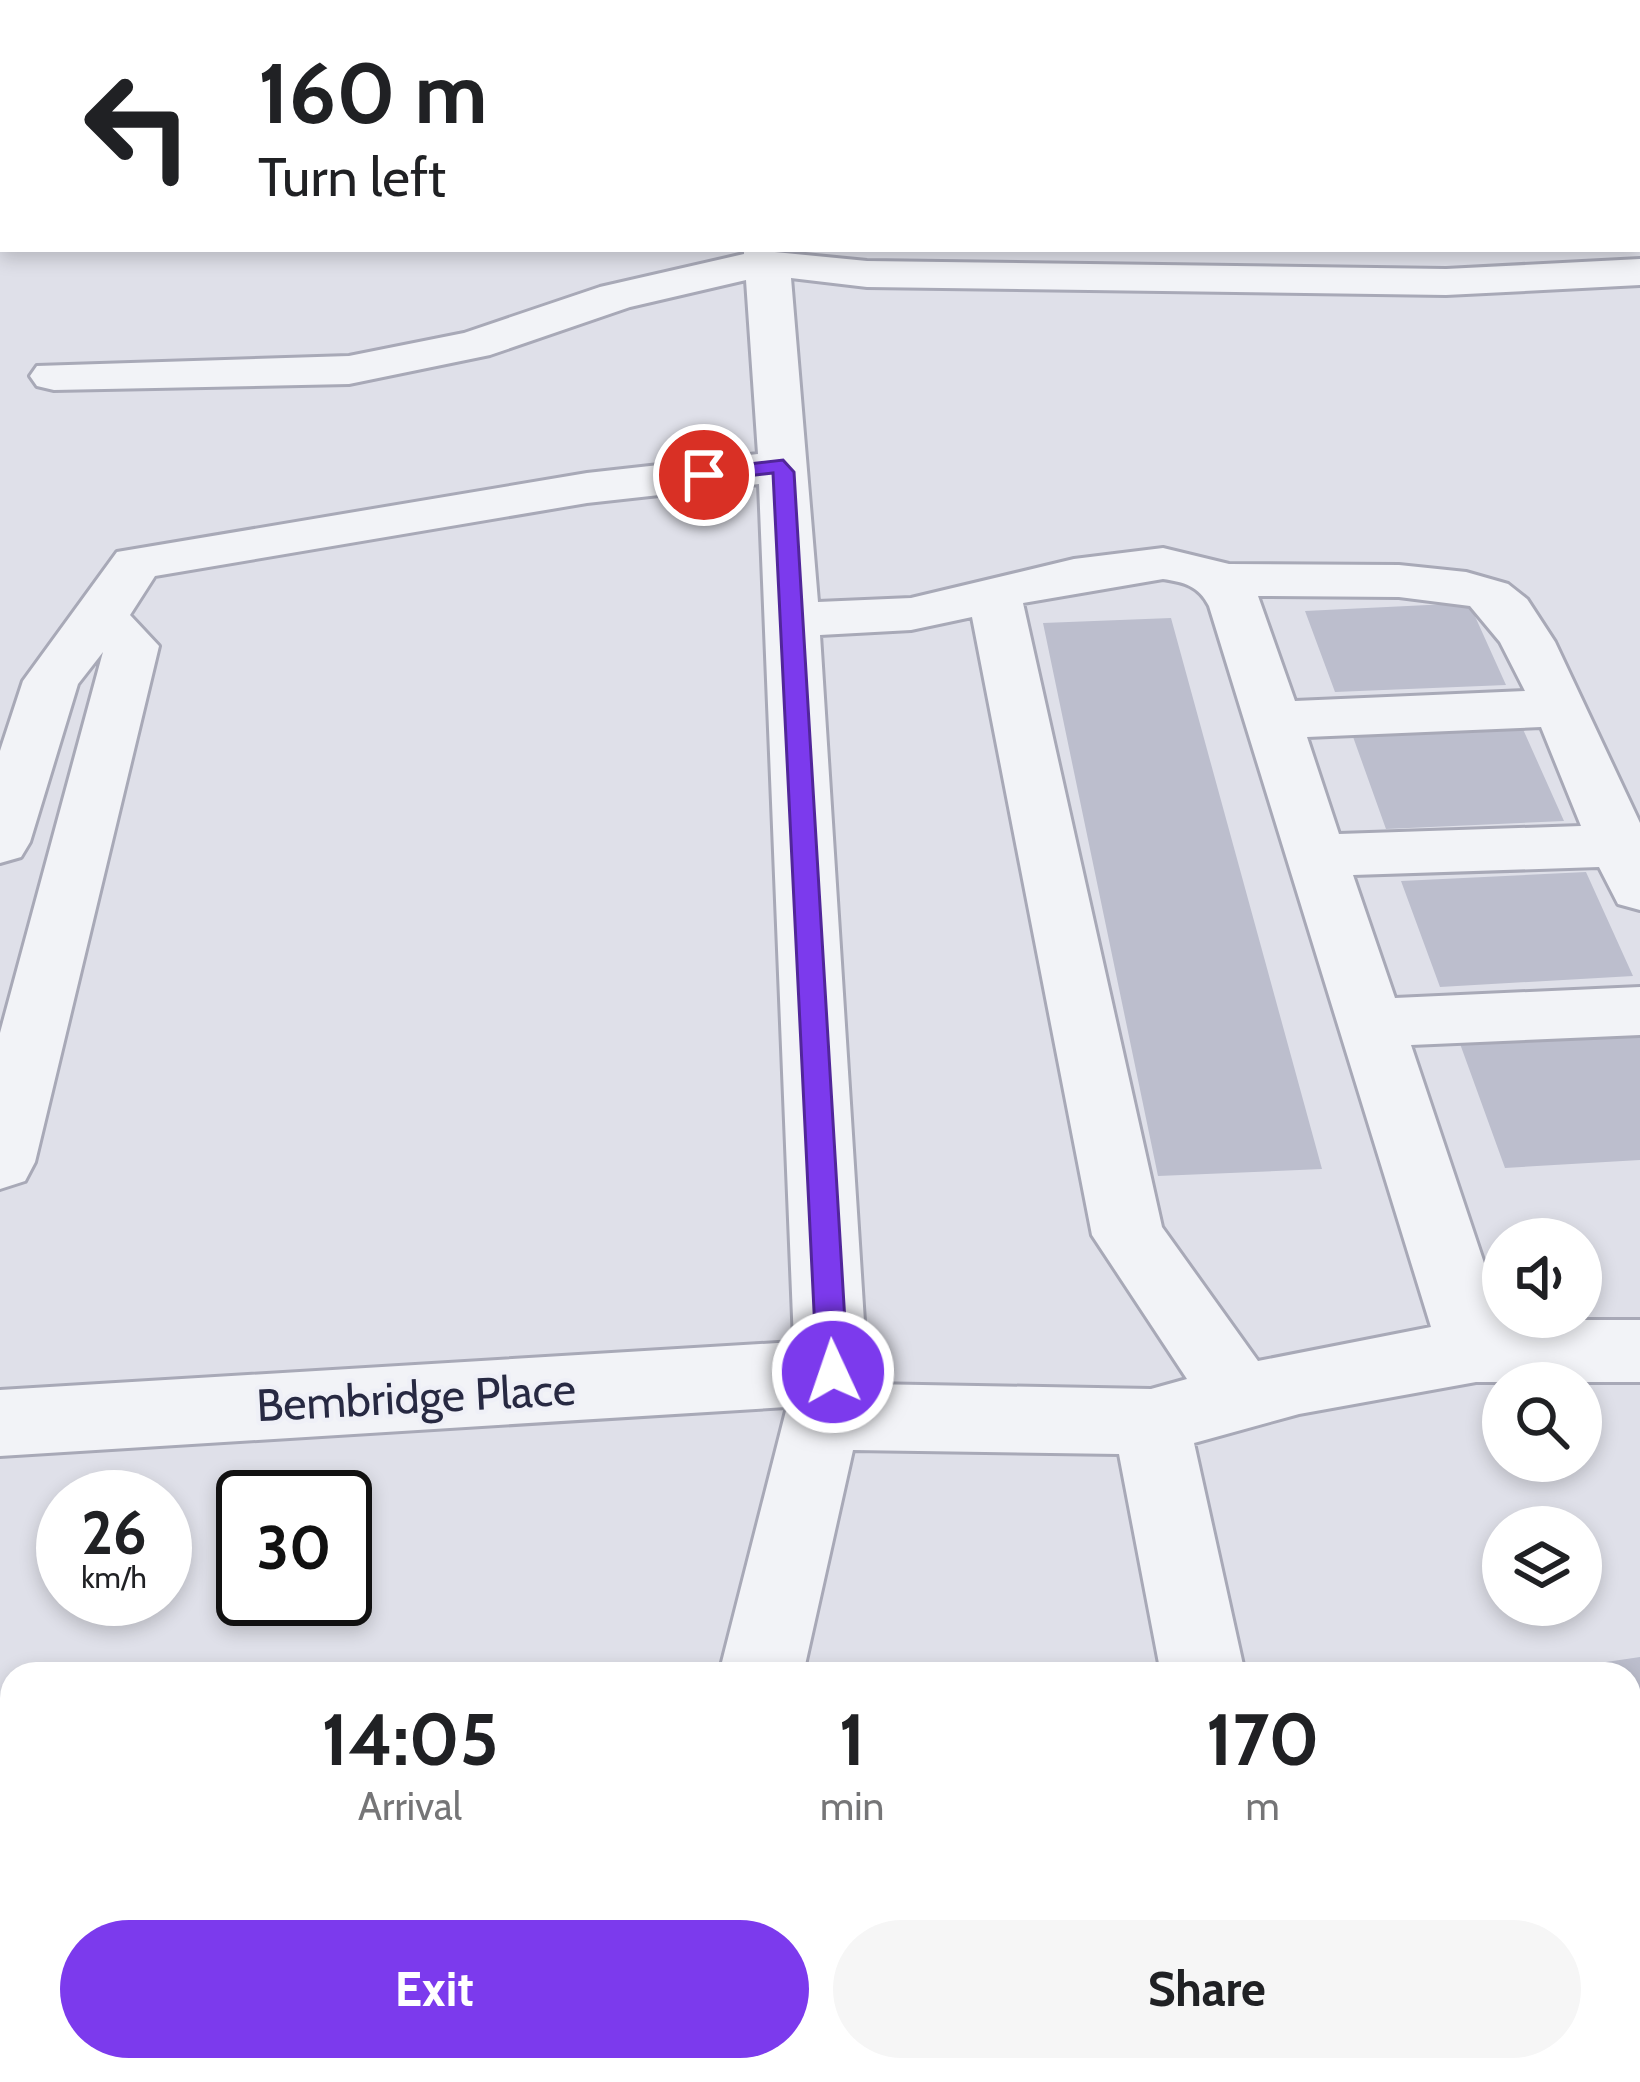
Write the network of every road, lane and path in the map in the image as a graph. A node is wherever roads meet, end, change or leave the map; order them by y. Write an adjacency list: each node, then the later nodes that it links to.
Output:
1 (767, 256): 2 (street); 3 (street); 4 (street)
2 (1640, 272)
3 (54, 376)
4 (783, 466): 7 (street); 8 (street)
5 (1221, 580): 6 (street); 9 (street); 10 (street)
6 (995, 598): 8 (street); 20 (street)
7 (101, 618): 11 (street); 16 (street)
8 (792, 619): 19 (street)
9 (1560, 709): 10 (street); 13 (street)
10 (1271, 720): 12 (street)
11 (0, 842)
12 (1316, 855): 13 (street); 15 (street)
13 (1629, 868)
14 (1640, 1011): 15 (street)
15 (1370, 1023): 17 (street)
16 (0, 1162)
17 (1476, 1351): 18 (street, Bembridge Place); 20 (street, Bembridge Place)
18 (1640, 1351)
19 (828, 1394): 21 (street, Bembridge Place); 22 (street, Bembridge Place); 23 (street)
20 (1242, 1398): 21 (street, Bembridge Place)
21 (1151, 1422): 24 (street)
22 (0, 1423)
23 (764, 1662)
24 (1201, 1662)

